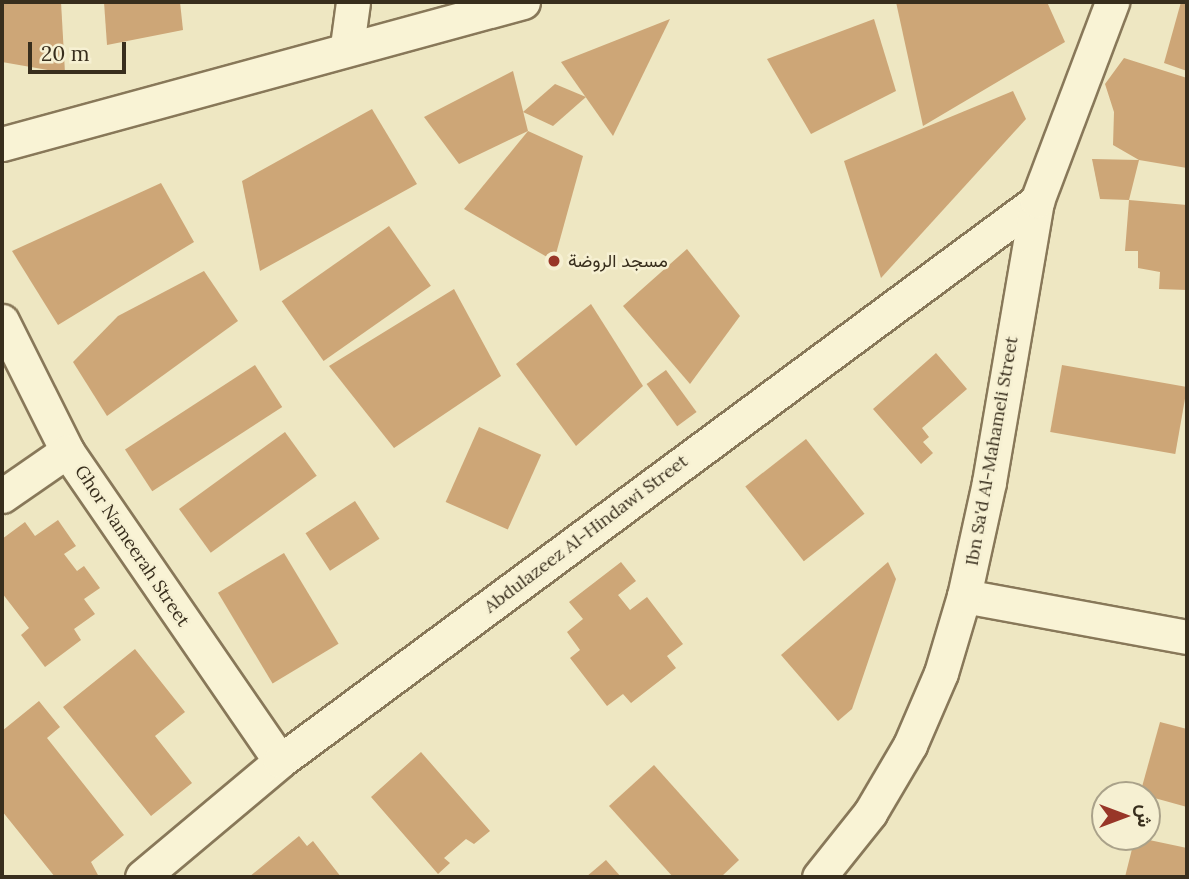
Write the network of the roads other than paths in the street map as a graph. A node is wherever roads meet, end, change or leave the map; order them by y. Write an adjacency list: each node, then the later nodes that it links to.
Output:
1 (353, 2): 4 (street)
2 (523, 2): 4 (street)
3 (1112, 2): 6 (street, Ibn Sa'd Al-Mahameli Street)
4 (347, 46): 5 (street)
5 (2, 144)
6 (1037, 201): 10 (street, Ibn Sa'd Al-Mahameli Street); 12 (street, Abdulazeez Al-Hindawi Street)
7 (2, 321): 8 (street, Ghor Nameerah Street)
8 (67, 451): 9 (street); 12 (street, Ghor Nameerah Street)
9 (2, 496)
10 (964, 596): 11 (street); 14 (street, Ibn Sa'd Al-Mahameli Street)
11 (1187, 637)
12 (280, 761): 13 (street, Abdulazeez Al-Hindawi Street)
13 (142, 877)
14 (819, 877)

